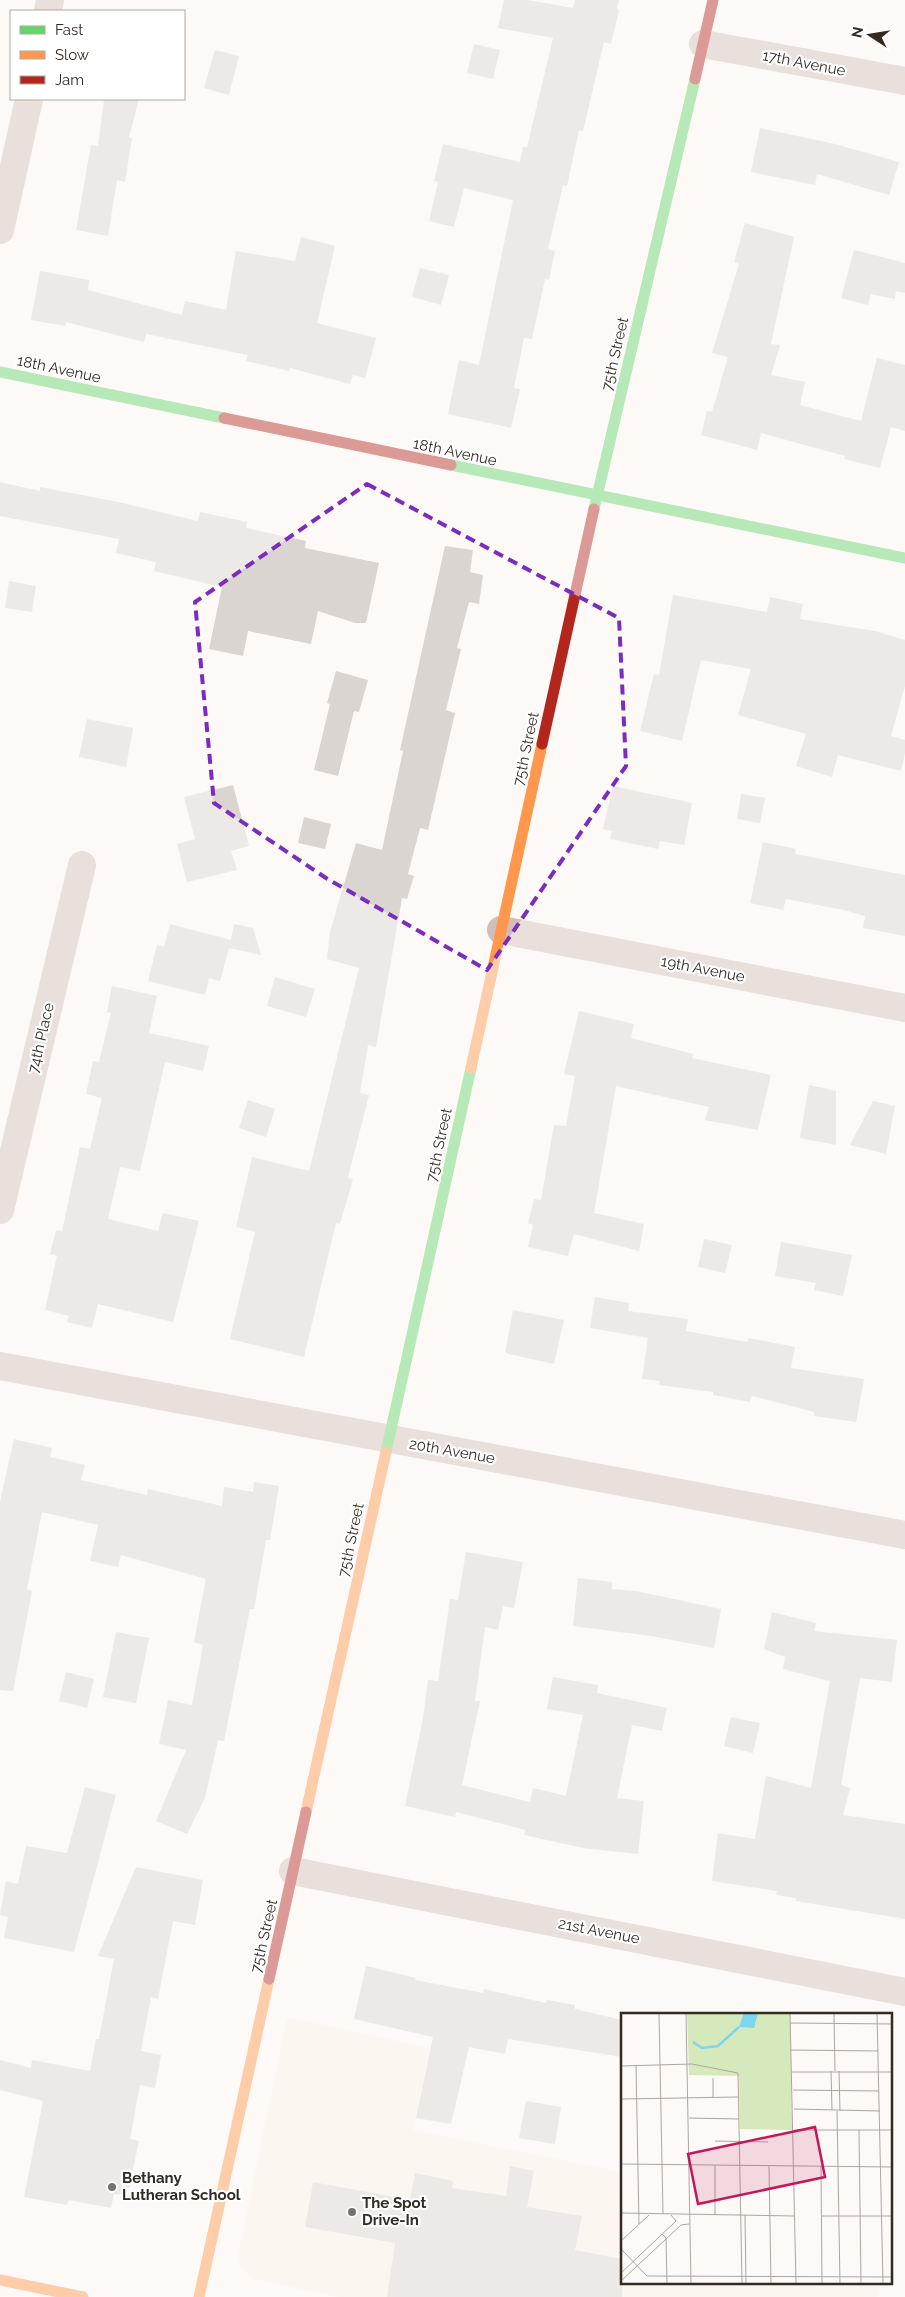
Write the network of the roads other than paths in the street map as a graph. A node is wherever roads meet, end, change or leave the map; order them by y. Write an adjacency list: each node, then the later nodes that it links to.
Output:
1 (713, 0): 2 (street, 75th Street)
2 (703, 44): 3 (street, 17th Avenue); 7 (street, 75th Street)
3 (905, 81)
4 (29, 100): 5 (street)
5 (0, 230)
6 (0, 372): 7 (street, 18th Avenue)
7 (597, 497): 8 (street, 18th Avenue); 10 (street, 75th Street)
8 (905, 558)
9 (82, 865): 12 (street, 74th Place)
10 (501, 930): 11 (street, 19th Avenue); 14 (street, 75th Street)
11 (905, 1008)
12 (0, 1210)
13 (0, 1366): 14 (street, 20th Avenue)
14 (389, 1440): 15 (street, 20th Avenue); 16 (street, 75th Street)
15 (905, 1535)
16 (293, 1871): 17 (street, 21st Avenue); 20 (street, 75th Street)
17 (905, 1992)
18 (0, 2280): 19 (street)
19 (83, 2297)
20 (198, 2297)

